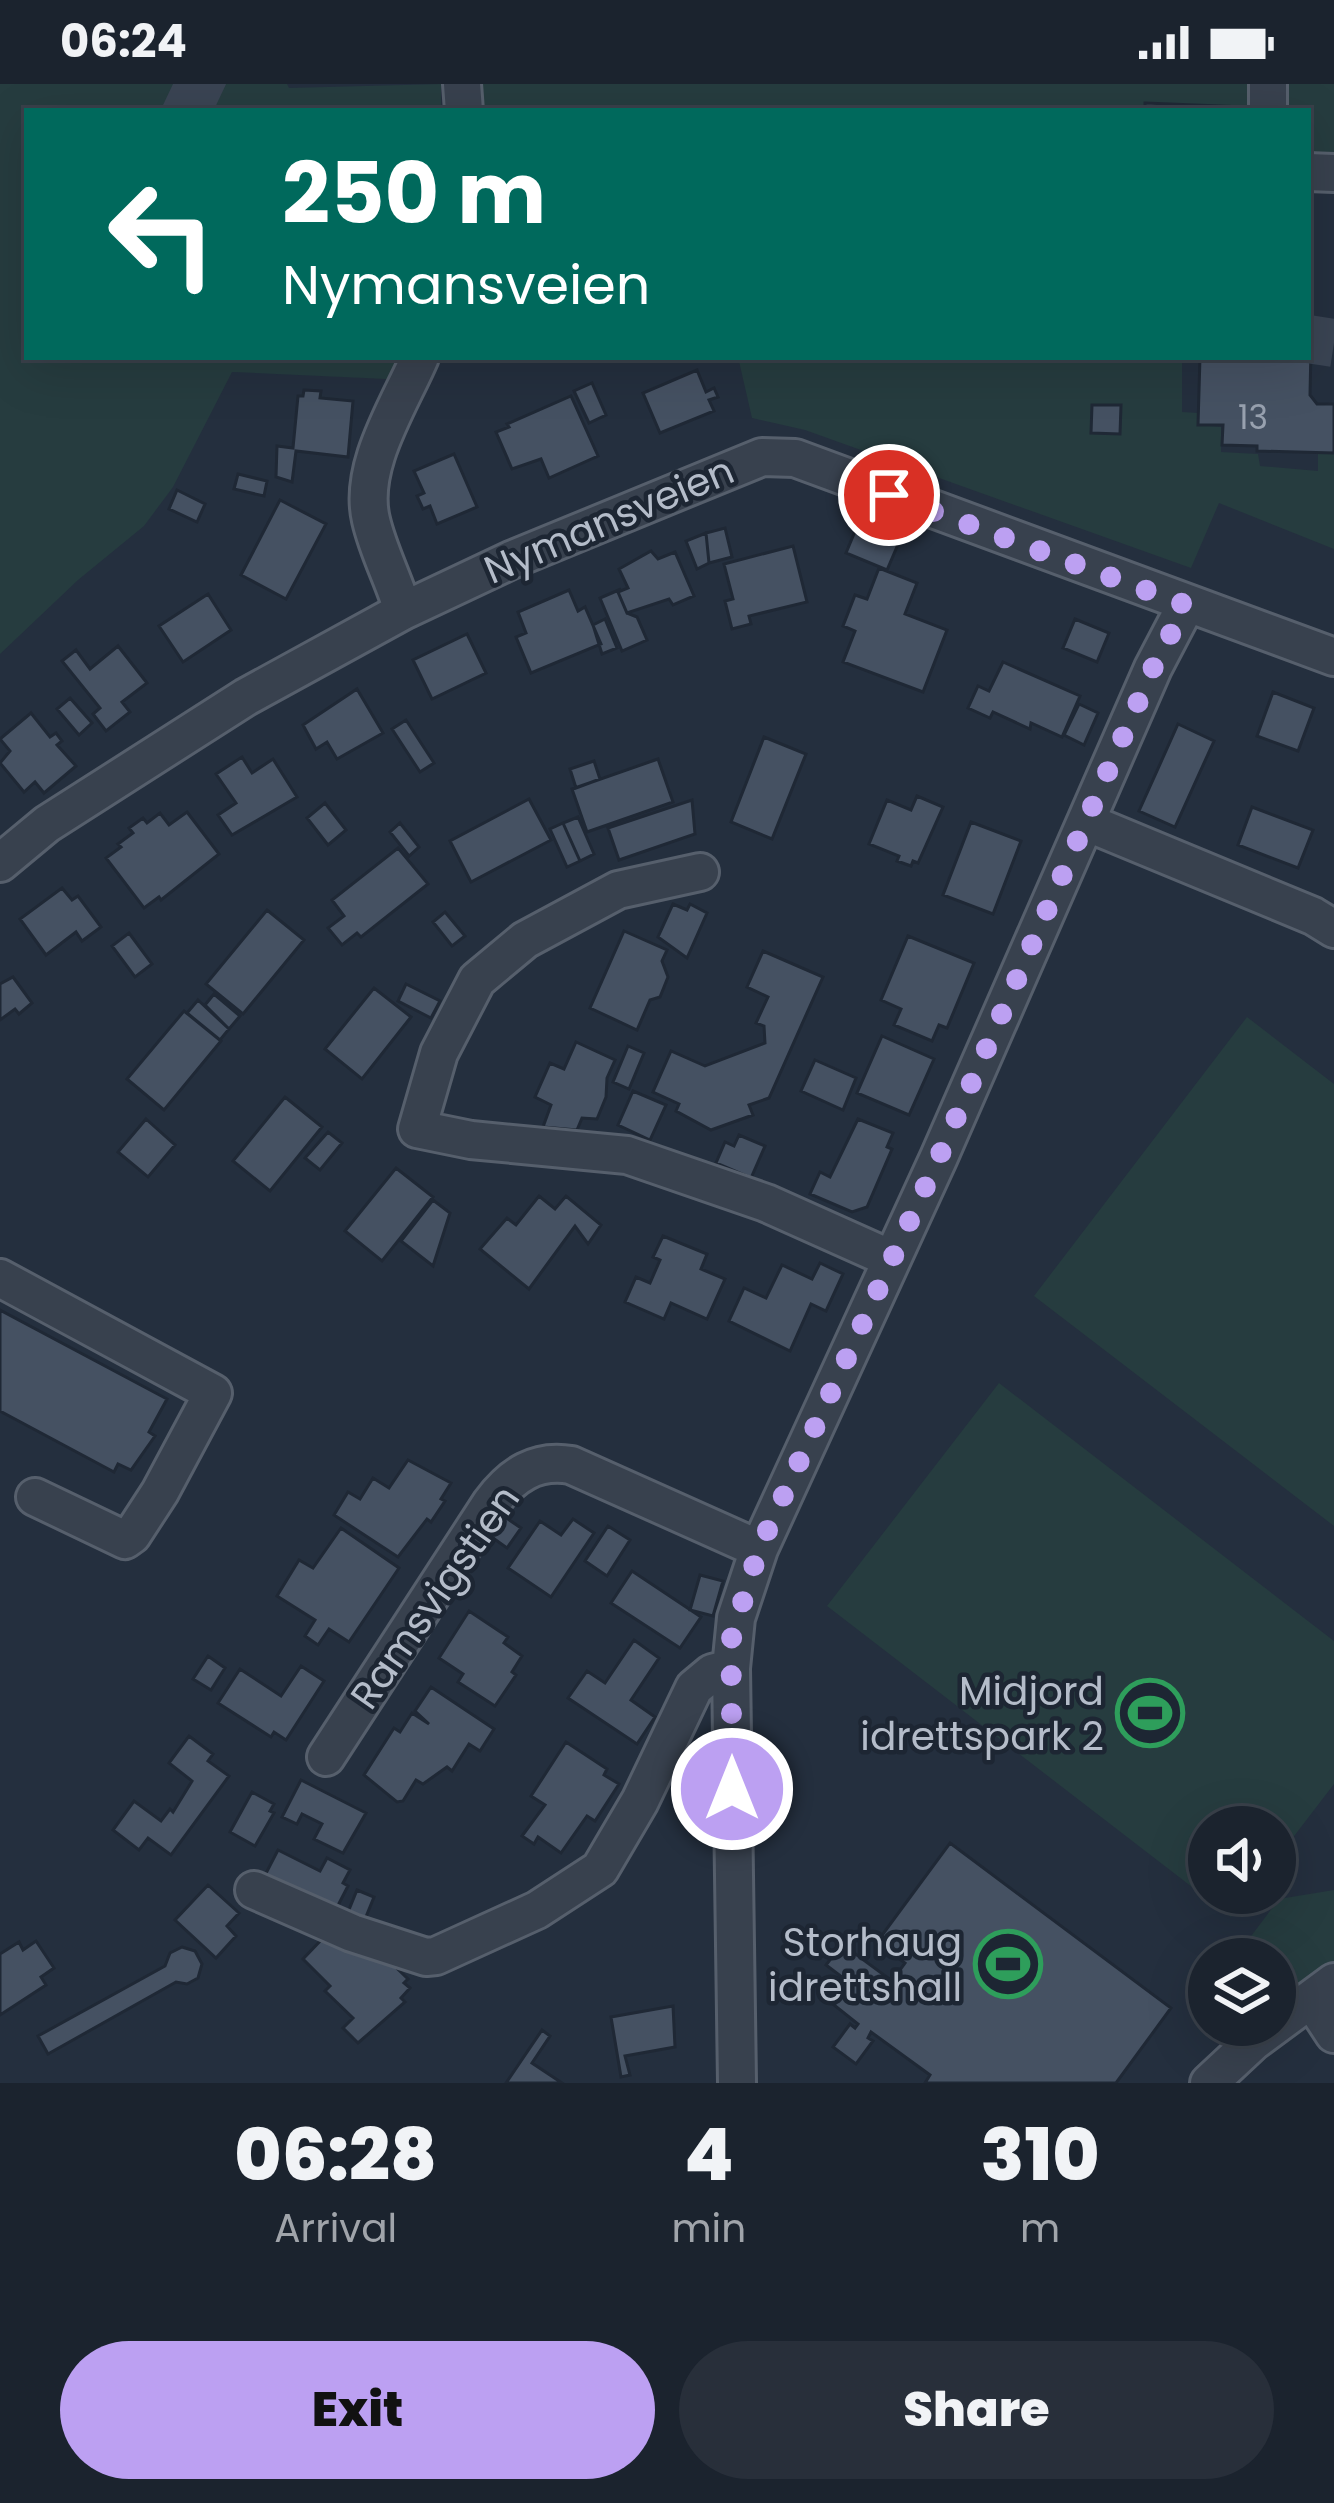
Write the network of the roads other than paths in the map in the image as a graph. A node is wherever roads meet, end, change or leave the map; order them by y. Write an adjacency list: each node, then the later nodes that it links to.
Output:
1 (420, 360): 3 (street)
2 (1186, 605): 3 (street, Nymansveien); 4 (street, Nymansveien); 5 (street)
3 (403, 610): 6 (street, Nymansveien)
4 (1334, 657)
5 (1086, 822): 8 (street); 9 (street)
6 (4, 849)
7 (700, 872): 9 (street)
8 (1334, 929)
9 (891, 1259): 12 (street)
10 (0, 1278): 11 (street)
11 (35, 1498)
12 (759, 1549): 13 (street); 14 (street, Ramsvigstien)
13 (731, 1668): 15 (street); 18 (street)
14 (326, 1756)
15 (254, 1890)
16 (1322, 1990): 17 (street); 19 (street)
17 (1334, 2034)
18 (737, 2083)
19 (1209, 2083)

